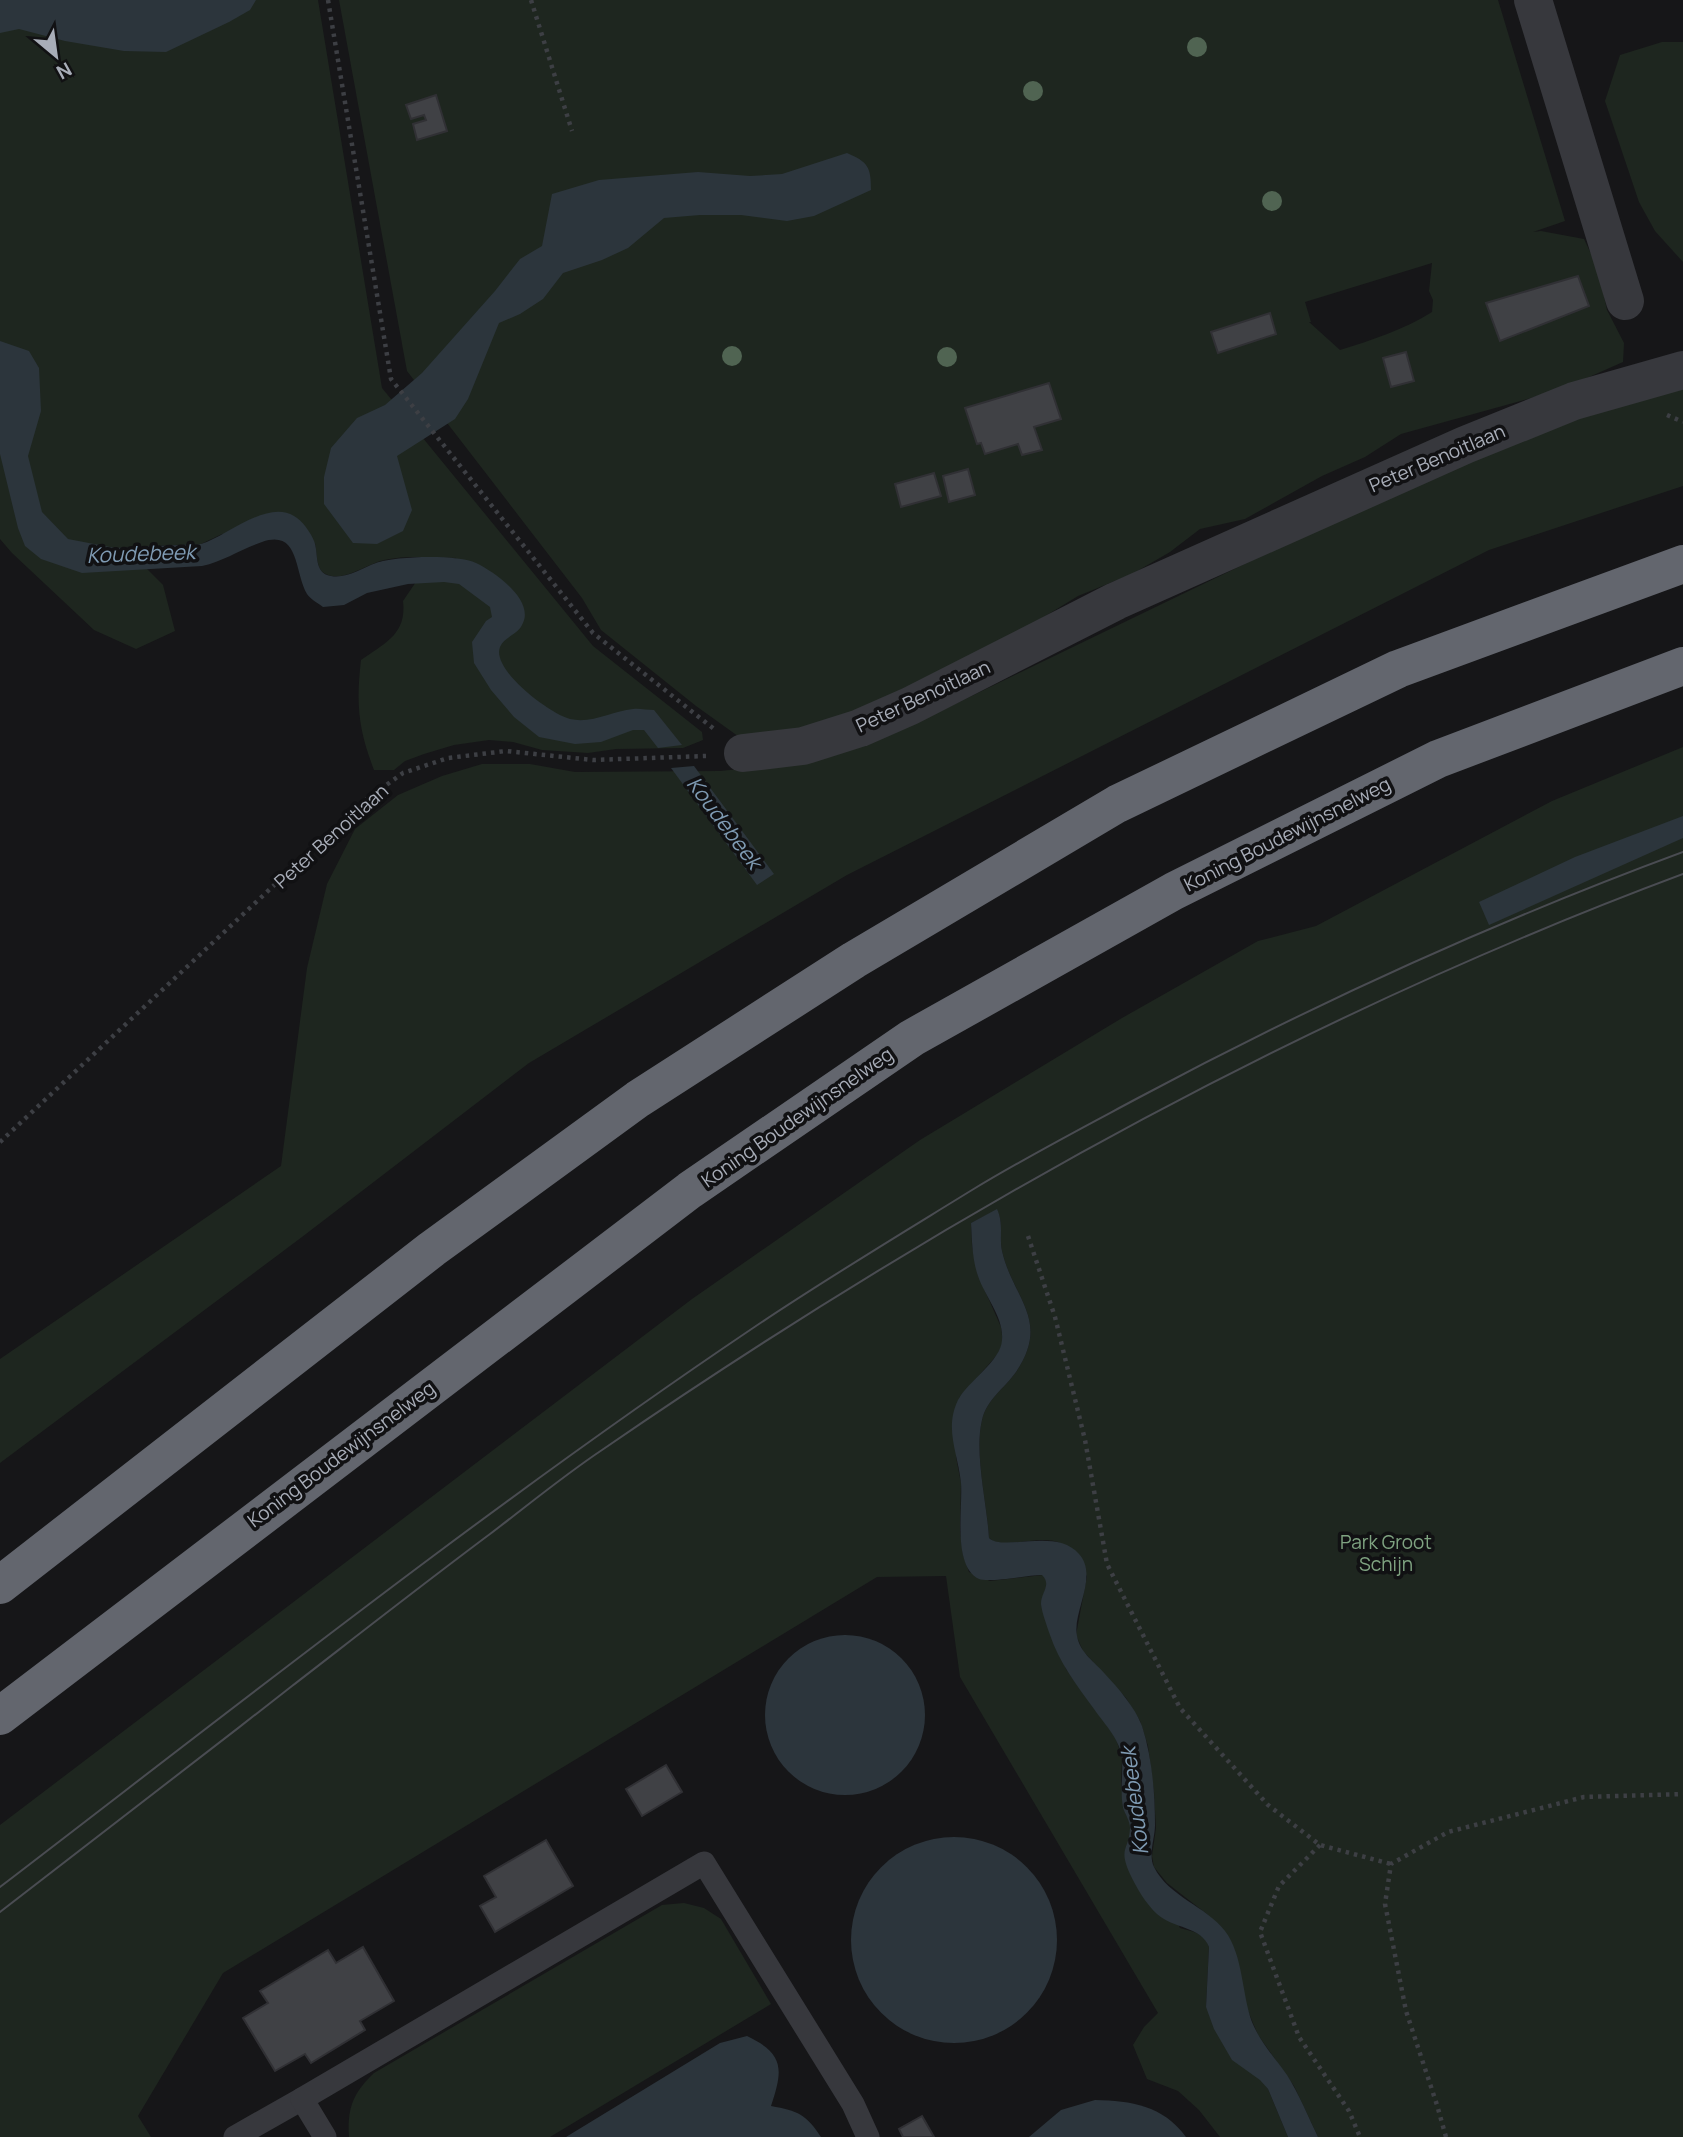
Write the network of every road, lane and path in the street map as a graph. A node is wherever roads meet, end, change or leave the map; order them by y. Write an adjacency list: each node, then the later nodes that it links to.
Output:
1 (328, 0): 9 (path)
2 (531, 0): 4 (path)
3 (1532, 0): 5 (street)
4 (572, 131)
5 (1625, 301)
6 (1683, 370): 9 (street, Peter Benoitlaan)
7 (1683, 564): 12 (highway)
8 (1683, 666): 13 (highway, Koning Boudewijnsnelweg)
9 (743, 753): 10 (path, Peter Benoitlaan)
10 (0, 1142)
11 (1028, 1236): 15 (path)
12 (0, 1585)
13 (0, 1716)
14 (1683, 1794): 16 (path)
15 (1320, 1845): 16 (path); 21 (path)
16 (1391, 1864): 22 (path)
17 (302, 2099): 18 (lane); 19 (lane); 20 (lane)
18 (235, 2137)
19 (325, 2137)
20 (868, 2137)
21 (1360, 2137)
22 (1446, 2137)

